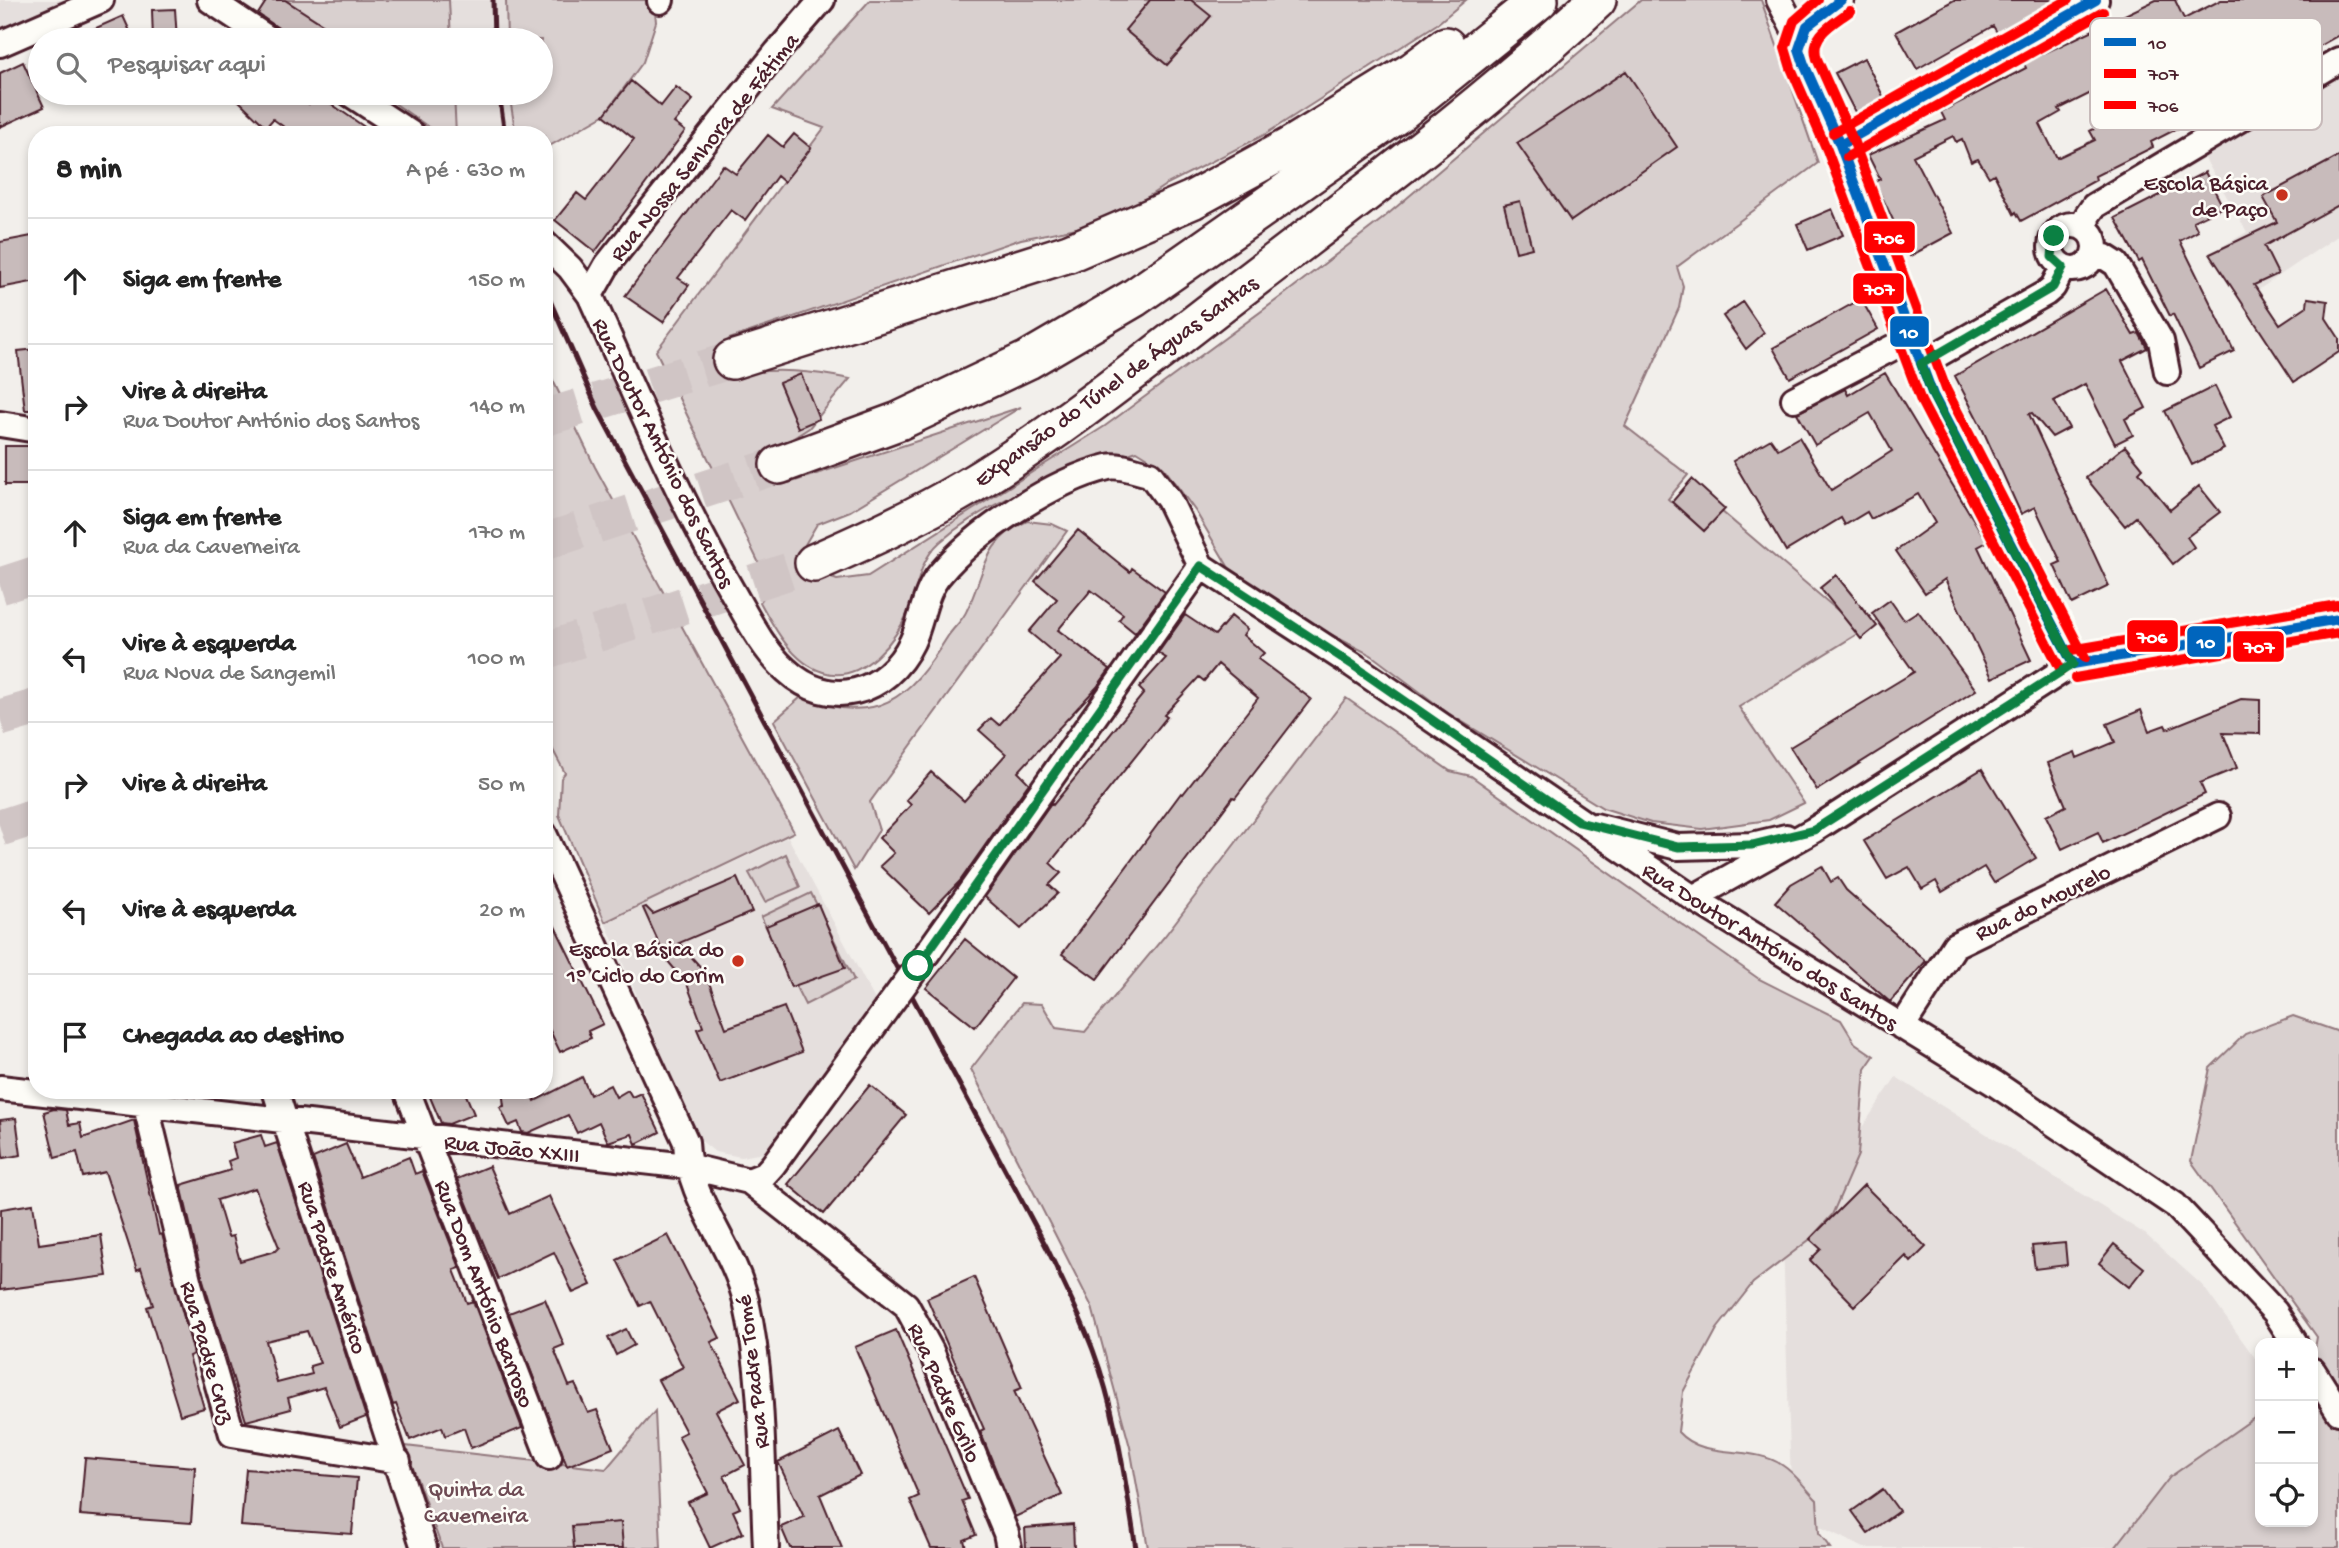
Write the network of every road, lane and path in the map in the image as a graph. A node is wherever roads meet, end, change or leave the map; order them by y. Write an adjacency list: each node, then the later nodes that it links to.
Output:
1 (101, 0): 10 (street)
2 (210, 0): 11 (street)
3 (822, 0): 25 (street, Rua Nossa Senhora de Fátima)
4 (1505, 0): 27 (highway)
5 (1539, 0): 33 (highway)
6 (1597, 0): 34 (highway, Expansão do Túnel de Águas Santas)
7 (1779, 0): 13 (street)
8 (1840, 0): 13 (street)
9 (2096, 0): 20 (street)
10 (37, 28)
11 (252, 28)
12 (28, 32): 14 (street)
13 (1804, 35): 20 (street)
14 (0, 44)
15 (2339, 60): 16 (street)
16 (2322, 70)
17 (367, 105): 18 (street)
18 (399, 126)
19 (2222, 130): 21 (street)
20 (1840, 145): 26 (street)
21 (2086, 229): 23 (street); 24 (street)
22 (553, 252): 25 (street, Rua Doutor António dos Santos)
23 (2094, 256): 24 (street); 29 (street)
24 (2063, 267): 28 (street)
25 (590, 295): 35 (street, Rua Doutor António dos Santos)
26 (1913, 337): 28 (street); 30 (street)
27 (732, 360)
28 (1921, 364): 37 (street)
29 (2167, 372)
30 (1794, 398)
31 (0, 424): 32 (street)
32 (28, 429)
33 (779, 465)
34 (814, 563)
35 (1201, 566): 39 (street, Rua Doutor António dos Santos); 53 (street, bridge)
36 (2339, 619): 37 (street)
37 (2073, 664): 40 (street)
38 (2218, 816): 43 (street, Rua do Mourelo)
39 (1579, 822): 40 (street); 42 (street, Rua Doutor António dos Santos)
40 (1814, 830): 42 (street)
41 (553, 854): 52 (street, Rua Padre Tomé)
42 (1693, 898): 43 (street, Rua Doutor António dos Santos)
43 (1902, 1027): 54 (street, Rua Doutor António dos Santos)
44 (0, 1088): 45 (street, Rua João XXIII)
45 (28, 1091)
46 (89, 1099): 49 (street, Rua João XXIII)
47 (278, 1099): 50 (street, Rua Padre Américo)
48 (410, 1099): 51 (street, Rua Dom António Barroso)
49 (146, 1106): 50 (street, Rua João XXIII); 57 (street, Rua Padre Cruz)
50 (286, 1121): 51 (street, Rua João XXIII); 57 (street, Rua Padre Américo)
51 (425, 1137): 52 (street, Rua João XXIII); 58 (street, Rua Dom António Barroso)
52 (687, 1166): 53 (street, Rua João XXIII); 60 (street, Rua Padre Tomé)
53 (749, 1181): 61 (street, Rua Padre Grilo)
54 (2292, 1338)
55 (2318, 1379): 56 (street)
56 (2339, 1412)
57 (395, 1452): 59 (street, Rua Padre Américo)
58 (549, 1457)
59 (423, 1548)
60 (766, 1548)
61 (1009, 1548)

